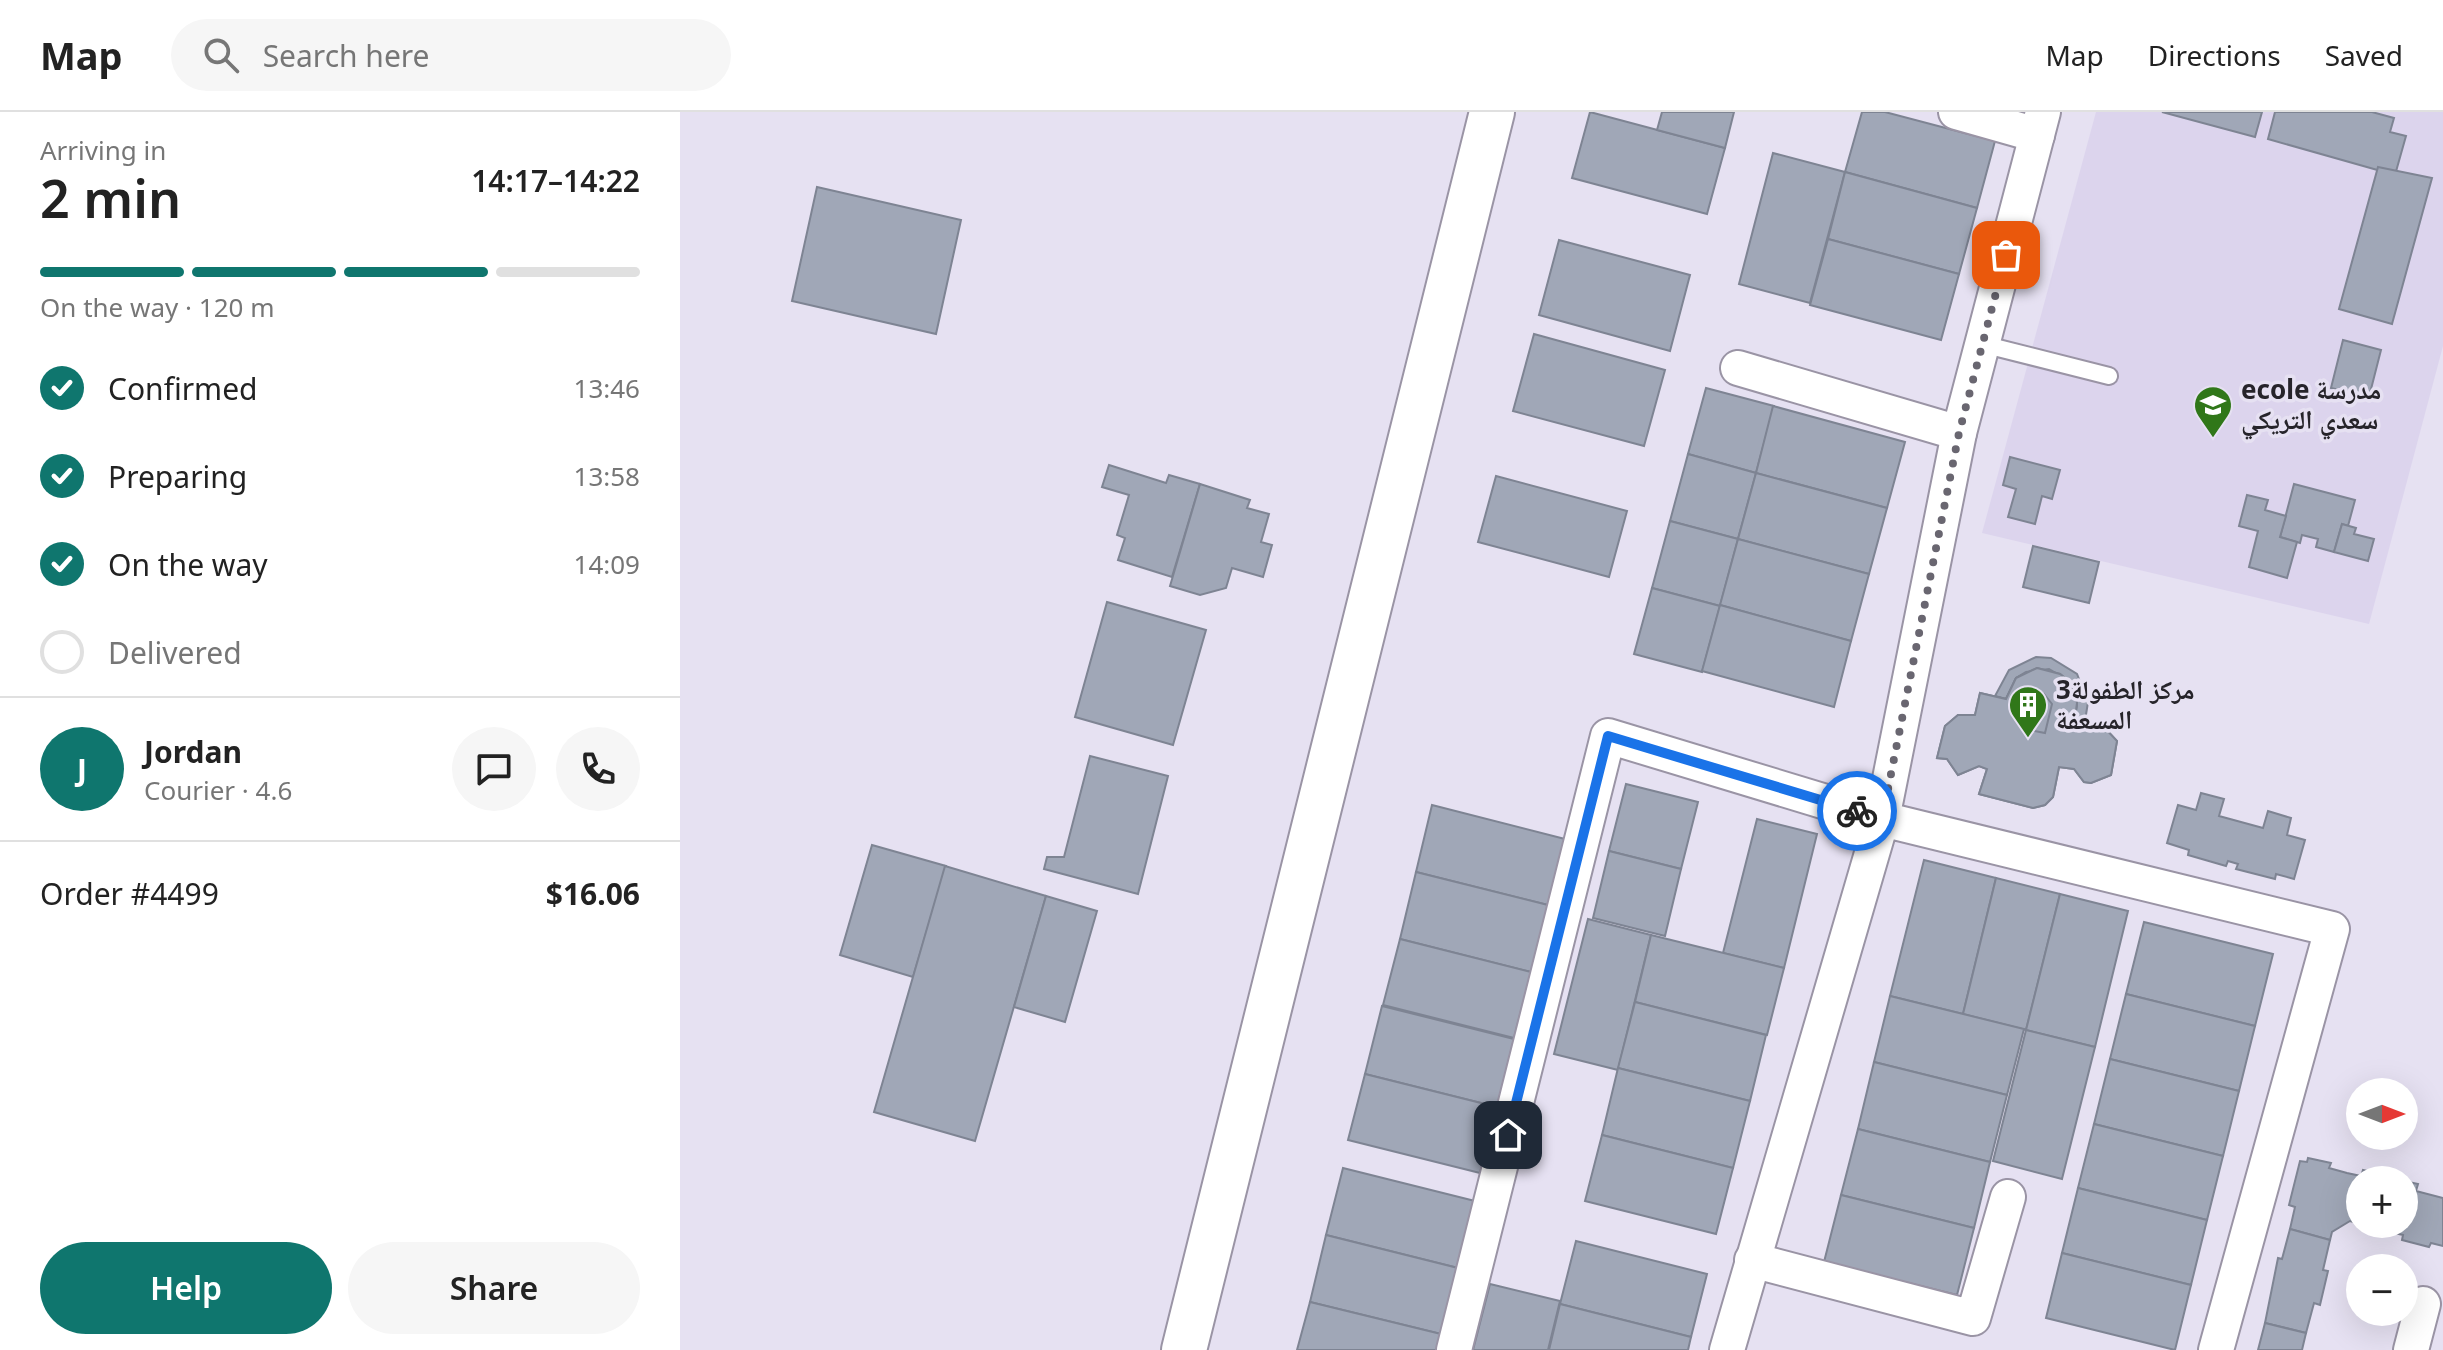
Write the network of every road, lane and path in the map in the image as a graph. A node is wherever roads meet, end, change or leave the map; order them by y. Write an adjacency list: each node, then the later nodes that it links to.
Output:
1 (1492, 112): 12 (street)
2 (1956, 112): 3 (street)
3 (2040, 124): 4 (street)
4 (1982, 344): 6 (lane); 7 (street)
5 (1738, 368): 7 (street)
6 (2109, 376)
7 (1959, 433): 8 (street)
8 (1882, 819): 10 (street); 13 (street); 15 (street)
9 (2008, 1197): 10 (street)
10 (1752, 1260): 14 (street)
11 (2423, 1304): 16 (street)
12 (1184, 1350)
13 (1454, 1350)
14 (1727, 1350)
15 (2216, 1350)
16 (2411, 1350)

